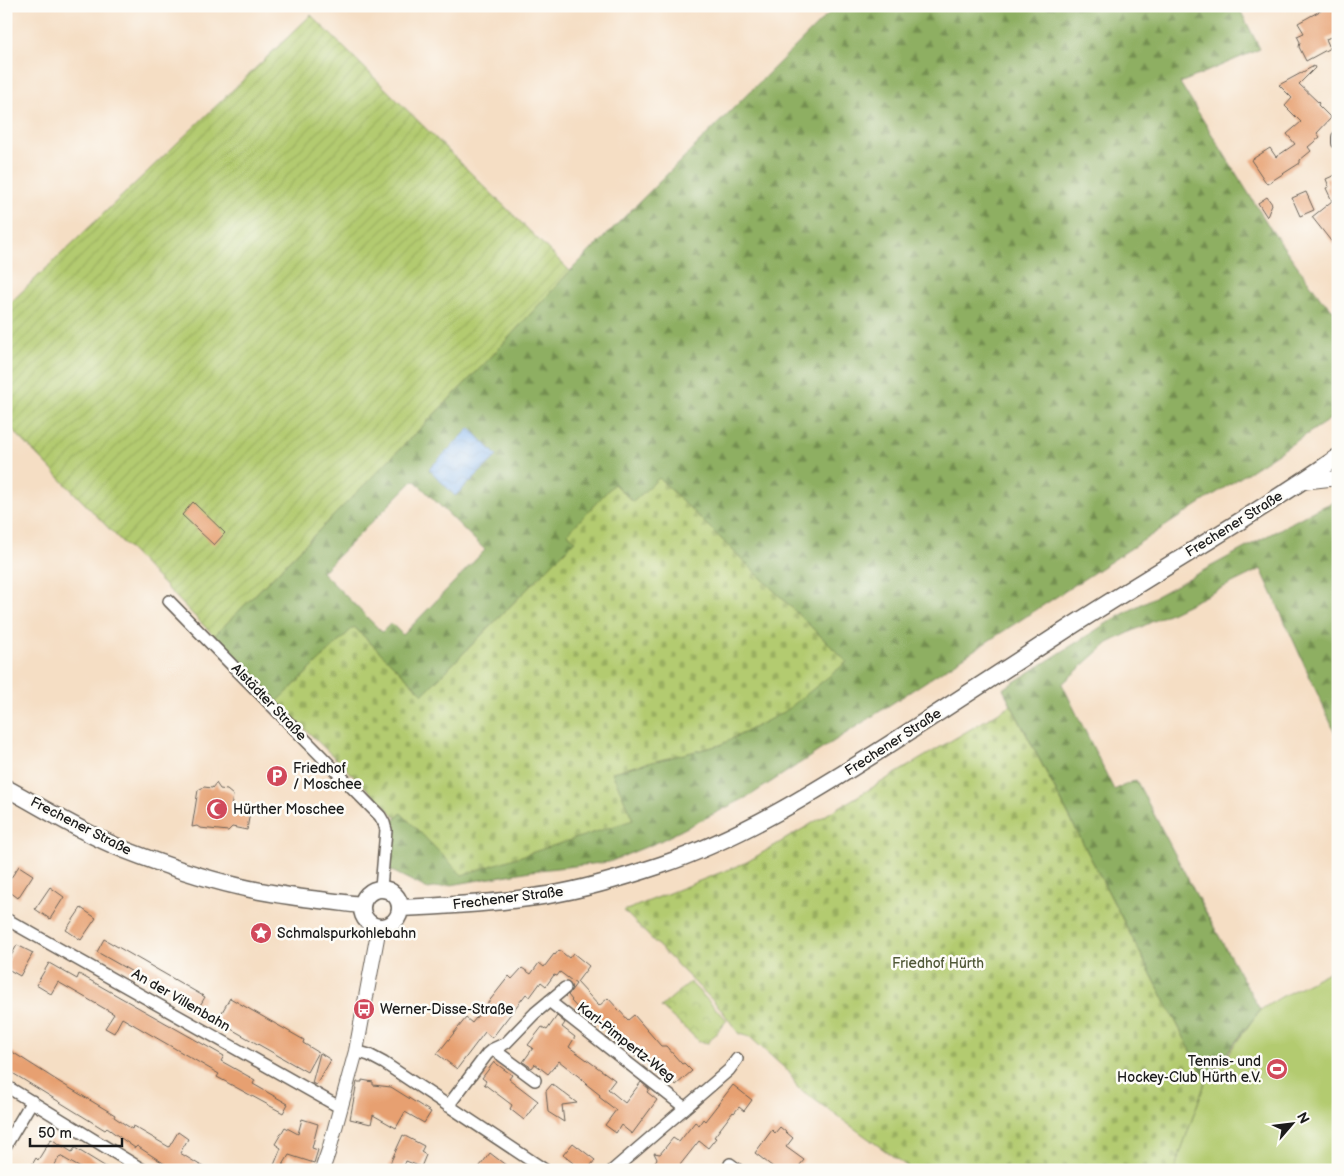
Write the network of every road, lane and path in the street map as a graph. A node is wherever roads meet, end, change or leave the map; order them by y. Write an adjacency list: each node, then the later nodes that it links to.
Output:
1 (1338, 137): 2 (street)
2 (1338, 144)
3 (1338, 457): 5 (main road, Frechener Straße)
4 (1338, 478): 5 (street)
5 (1302, 482): 10 (main road, Frechener Straße)
6 (169, 601): 8 (street, Alstädter Straße)
7 (6, 788): 9 (main road, Frechener Straße)
8 (381, 888): 9 (main road); 10 (main road)
9 (362, 905): 12 (main road)
10 (400, 908): 12 (main road)
11 (6, 919): 23 (street, An der Villenbahn)
12 (379, 927): 16 (street)
13 (565, 988): 14 (street)
14 (549, 1001): 15 (street); 22 (street, Karl-Pimpertz-Weg)
15 (493, 1049): 18 (street); 21 (street)
16 (356, 1051): 21 (street); 23 (street)
17 (737, 1059): 22 (street)
18 (535, 1080)
19 (6, 1086): 20 (street)
20 (32, 1102): 24 (street); 25 (street)
21 (448, 1106): 27 (street)
22 (684, 1107): 28 (street)
23 (341, 1108): 26 (street)
24 (6, 1146)
25 (143, 1170)
26 (322, 1170)
27 (545, 1170)
28 (613, 1170)

